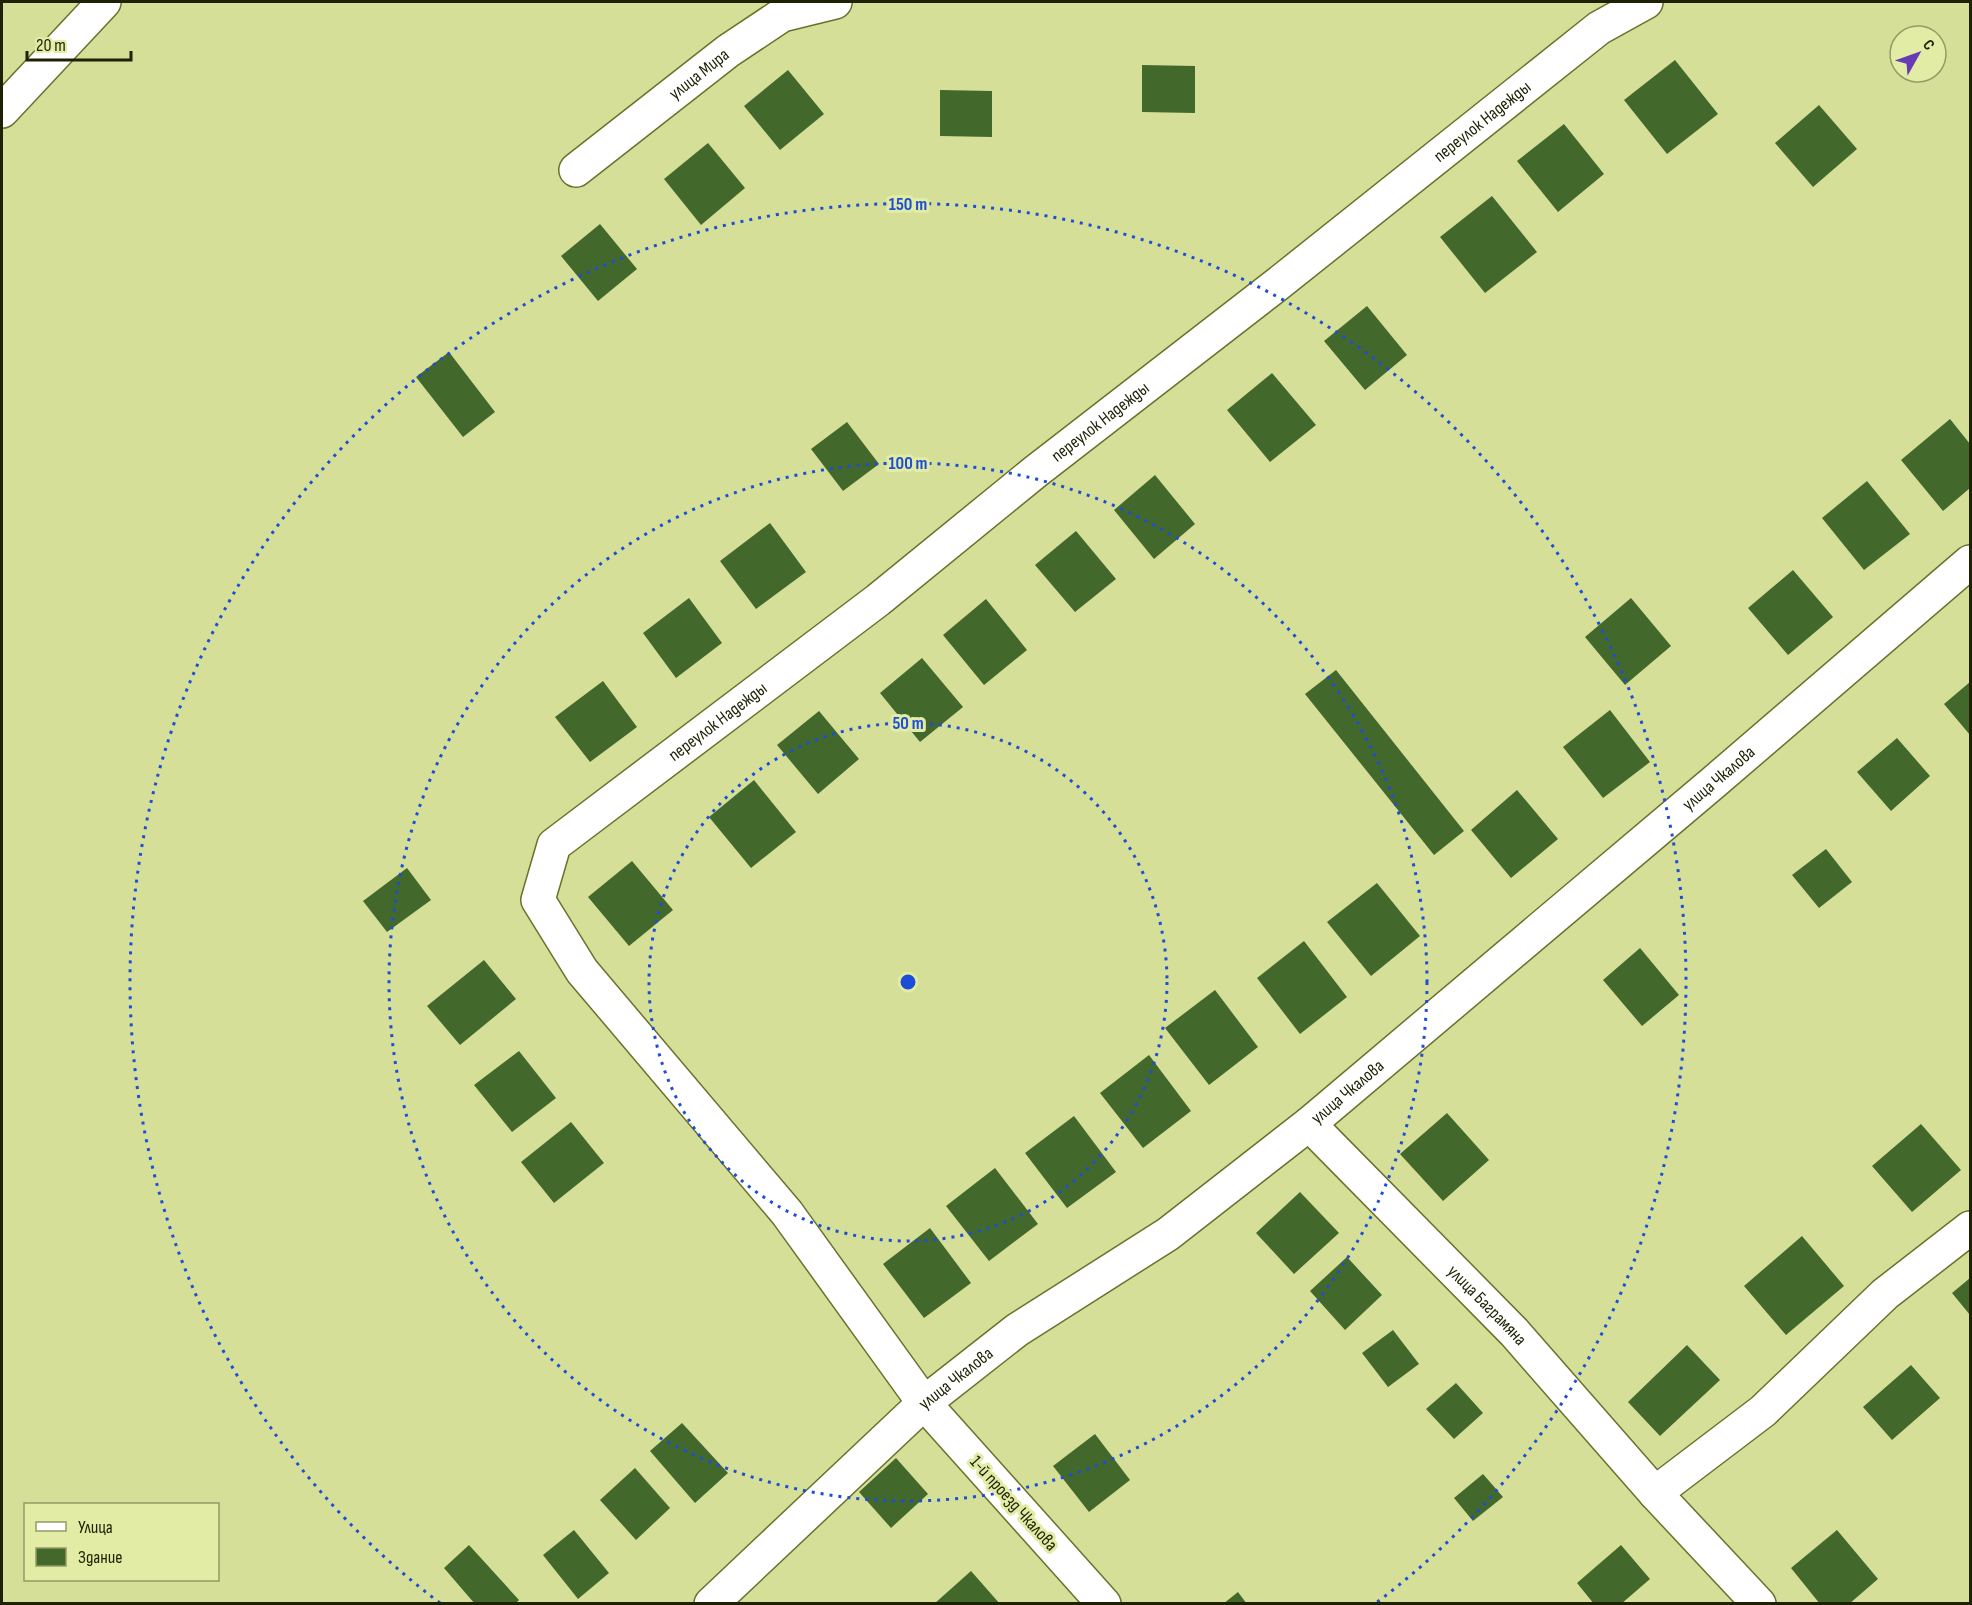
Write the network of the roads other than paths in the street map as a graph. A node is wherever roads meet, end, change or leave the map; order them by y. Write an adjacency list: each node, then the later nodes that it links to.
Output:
1 (104, 2): 4 (street)
2 (835, 2): 5 (street, улица Мира)
3 (1646, 2): 7 (street, переулок Надежды)
4 (2, 111)
5 (576, 170)
6 (1971, 562): 8 (street, улица Чкалова)
7 (554, 845): 10 (street, 1-й проезд Чкалова)
8 (1309, 1124): 10 (street, улица Чкалова); 11 (street, улица Баграмяна)
9 (1971, 1228): 11 (street)
10 (924, 1403): 12 (street, улица Чкалова); 13 (street, 1-й проезд Чкалова)
11 (1655, 1493): 14 (street, улица Баграмяна)
12 (711, 1604)
13 (1104, 1604)
14 (1760, 1604)

